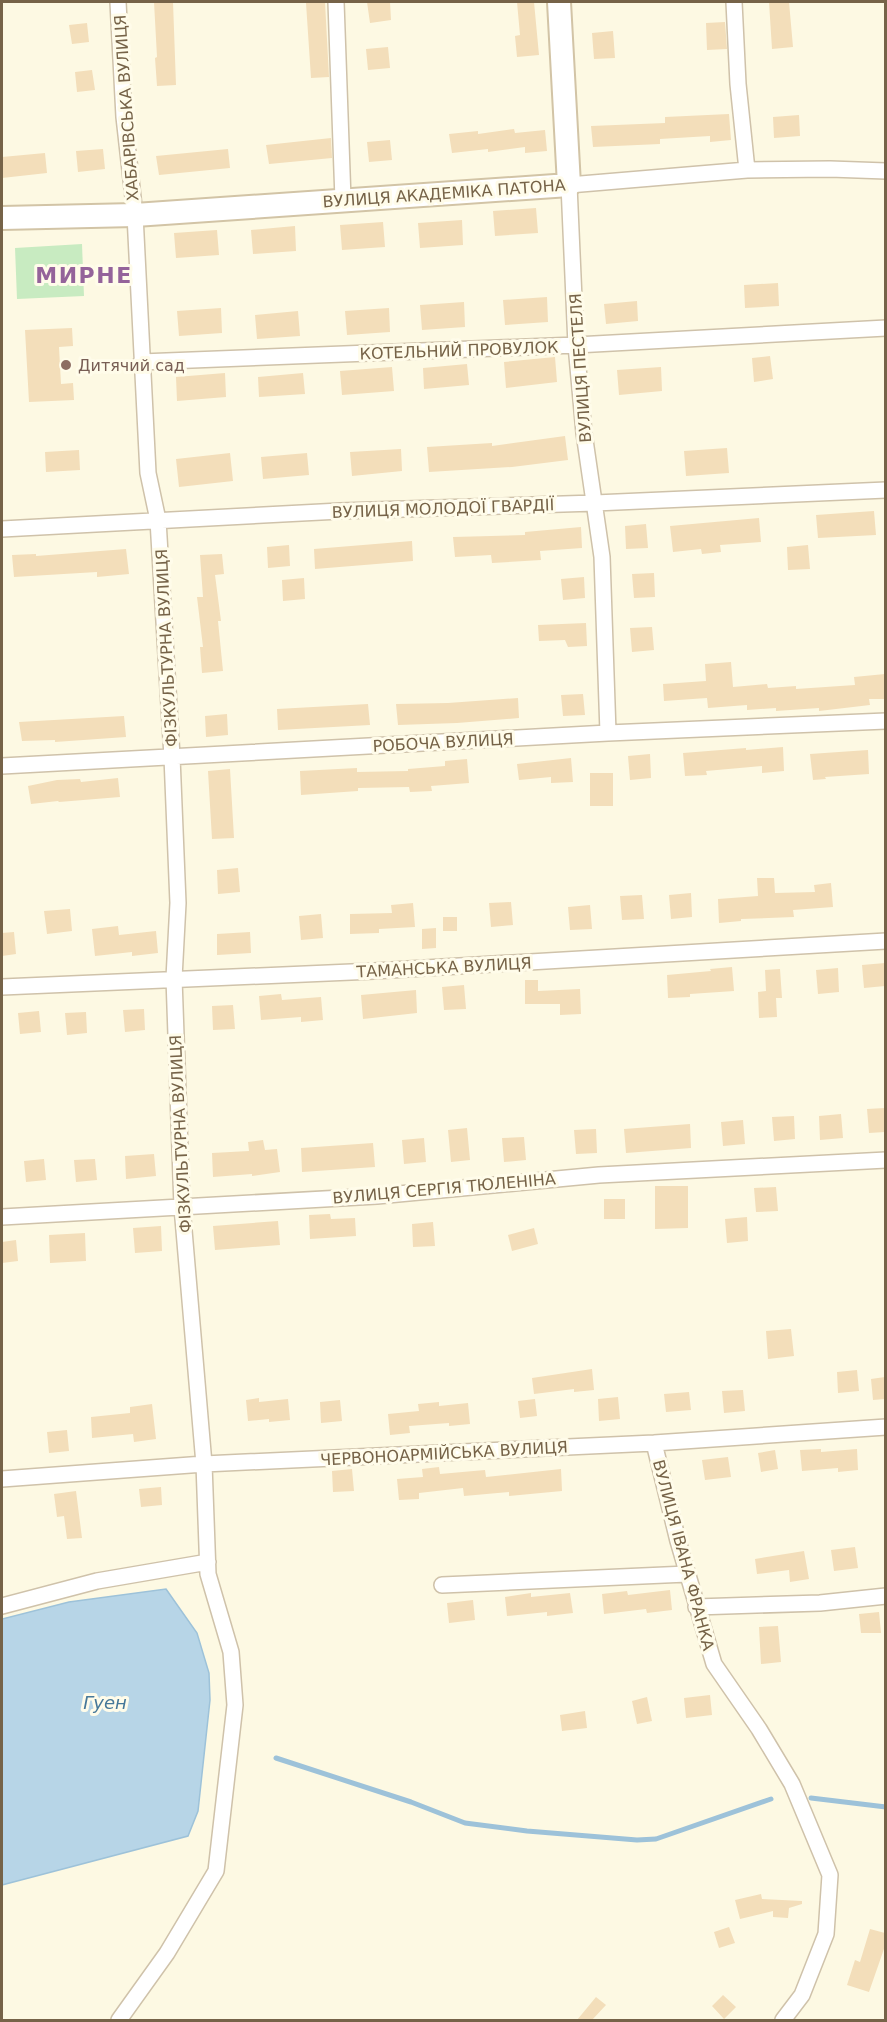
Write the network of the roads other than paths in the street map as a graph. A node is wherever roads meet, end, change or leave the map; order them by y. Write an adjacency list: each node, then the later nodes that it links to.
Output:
1 (118, 2): 9 (street, ХАБАРІВСЬКА ВУЛИЦЯ)
2 (336, 2): 8 (street)
3 (559, 2): 7 (street, ВУЛИЦЯ ПЕСТЕЛЯ)
4 (734, 2): 5 (street)
5 (747, 170): 6 (street, ВУЛИЦЯ АКАДЕМІКА ПАТОНА); 7 (street, ВУЛИЦЯ АКАДЕМІКА ПАТОНА)
6 (885, 171)
7 (569, 185): 8 (street, ВУЛИЦЯ АКАДЕМІКА ПАТОНА); 12 (street, ВУЛИЦЯ ПЕСТЕЛЯ)
8 (343, 200): 9 (street, ВУЛИЦЯ АКАДЕМІКА ПАТОНА)
9 (135, 215): 10 (street, ВУЛИЦЯ АКАДЕМІКА ПАТОНА); 13 (street, ФІЗКУЛЬТУРНА ВУЛИЦЯ)
10 (2, 218)
11 (885, 328): 12 (street, КОТЕЛЬНИЙ ПРОВУЛОК)
12 (576, 345): 13 (street, КОТЕЛЬНИЙ ПРОВУЛОК); 15 (street, ВУЛИЦЯ ПЕСТЕЛЯ)
13 (141, 362): 16 (street, ФІЗКУЛЬТУРНА ВУЛИЦЯ)
14 (885, 490): 15 (street, ВУЛИЦЯ МОЛОДОЇ ГВАРДІЇ)
15 (595, 503): 16 (street, ВУЛИЦЯ МОЛОДОЇ ГВАРДІЇ); 19 (street, ВУЛИЦЯ ПЕСТЕЛЯ)
16 (158, 520): 17 (street, ВУЛИЦЯ МОЛОДОЇ ГВАРДІЇ); 20 (street, ФІЗКУЛЬТУРНА ВУЛИЦЯ)
17 (2, 529)
18 (885, 721): 19 (street, РОБОЧА ВУЛИЦЯ)
19 (608, 733): 20 (street, РОБОЧА ВУЛИЦЯ)
20 (172, 757): 21 (street, РОБОЧА ВУЛИЦЯ); 23 (street, ФІЗКУЛЬТУРНА ВУЛИЦЯ)
21 (2, 766)
22 (885, 941): 23 (street, ТАМАНСЬКА ВУЛИЦЯ)
23 (174, 978): 24 (street, ТАМАНСЬКА ВУЛИЦЯ); 26 (street, ФІЗКУЛЬТУРНА ВУЛИЦЯ)
24 (2, 987)
25 (885, 1160): 26 (street, ВУЛИЦЯ СЕРГІЯ ТЮЛЕНІНА)
26 (182, 1207): 27 (street, ВУЛИЦЯ СЕРГІЯ ТЮЛЕНІНА); 30 (street, ФІЗКУЛЬТУРНА ВУЛИЦЯ)
27 (2, 1217)
28 (885, 1427): 29 (street, ЧЕРВОНОАРМІЙСЬКА ВУЛИЦЯ)
29 (654, 1443): 30 (street, ЧЕРВОНОАРМІЙСЬКА ВУЛИЦЯ); 33 (street, ВУЛИЦЯ ІВАНА ФРАНКА)
30 (204, 1464): 31 (street, ЧЕРВОНОАРМІЙСЬКА ВУЛИЦЯ); 32 (street, ФІЗКУЛЬТУРНА ВУЛИЦЯ)
31 (2, 1479)
32 (208, 1562): 36 (street); 38 (street, ФІЗКУЛЬТУРНА ВУЛИЦЯ)
33 (687, 1574): 34 (street); 37 (street, ВУЛИЦЯ ІВАНА ФРАНКА)
34 (442, 1585)
35 (885, 1596): 37 (street)
36 (2, 1606)
37 (696, 1606): 39 (street, ВУЛИЦЯ ІВАНА ФРАНКА)
38 (119, 2020)
39 (783, 2020)

